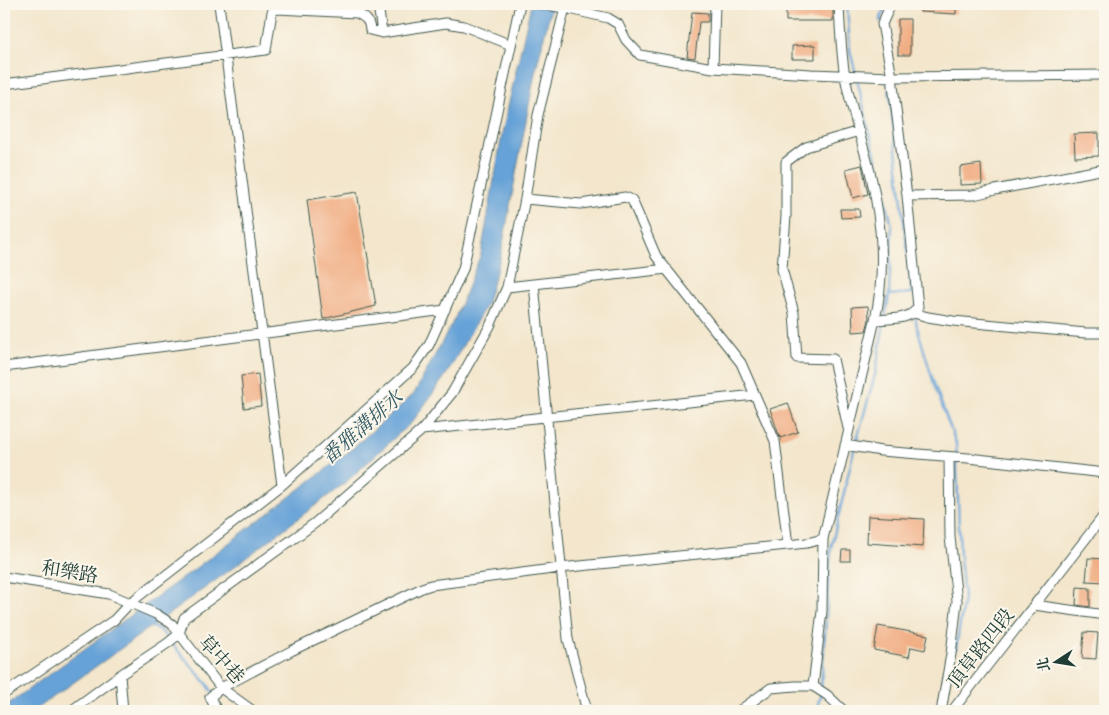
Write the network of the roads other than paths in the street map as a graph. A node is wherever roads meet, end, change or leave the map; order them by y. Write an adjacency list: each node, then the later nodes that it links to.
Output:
1 (219, 4): 11 (street)
2 (378, 4): 9 (street)
3 (520, 4): 10 (street)
4 (539, 4): 8 (street)
5 (715, 4): 12 (street)
6 (839, 4): 13 (street)
7 (891, 4): 15 (street)
8 (565, 6): 12 (street); 20 (street)
9 (382, 33): 10 (street); 11 (street)
10 (511, 46): 24 (street)
11 (226, 55): 16 (street); 27 (street)
12 (713, 68): 13 (street)
13 (845, 75): 15 (street); 17 (street)
14 (1105, 75): 15 (street)
15 (892, 76): 19 (street)
16 (4, 84)
17 (859, 131): 26 (street); 33 (street)
18 (1105, 169): 19 (street)
19 (907, 196): 25 (street)
20 (525, 199): 21 (street); 23 (street)
21 (667, 269): 22 (street); 30 (street)
22 (534, 284): 23 (street); 31 (street)
23 (506, 287): 32 (street)
24 (445, 310): 27 (street); 37 (street)
25 (914, 313): 26 (street); 28 (street)
26 (875, 320): 33 (street)
27 (263, 333): 29 (street); 37 (street)
28 (1105, 333)
29 (4, 366)
30 (756, 395): 31 (street); 40 (street)
31 (546, 417): 32 (street); 41 (street)
32 (422, 430): 47 (street)
33 (848, 432): 34 (street)
34 (852, 446): 35 (street); 39 (street)
35 (949, 457): 36 (street); 59 (street)
36 (1105, 472)
37 (282, 484): 43 (street)
38 (1105, 514): 44 (street, 頂草路四段)
39 (822, 539): 40 (street); 50 (street)
40 (788, 545): 41 (street)
41 (560, 568): 49 (street); 56 (street)
42 (4, 577): 43 (street, 和樂路)
43 (130, 603): 46 (street, 和樂路); 51 (street)
44 (1034, 605): 45 (street); 60 (street, 頂草路四段)
45 (1105, 615)
46 (172, 624): 47 (street, 草中巷)
47 (179, 634): 48 (street); 49 (street, 草中巷)
48 (120, 675): 52 (street); 53 (street)
49 (222, 688): 54 (street); 55 (street, 草中巷)
50 (815, 688): 57 (street); 58 (street)
51 (4, 694)
52 (71, 711)
53 (123, 711)
54 (217, 711)
55 (253, 711)
56 (587, 711)
57 (739, 711)
58 (844, 711)
59 (943, 711)
60 (952, 711)

